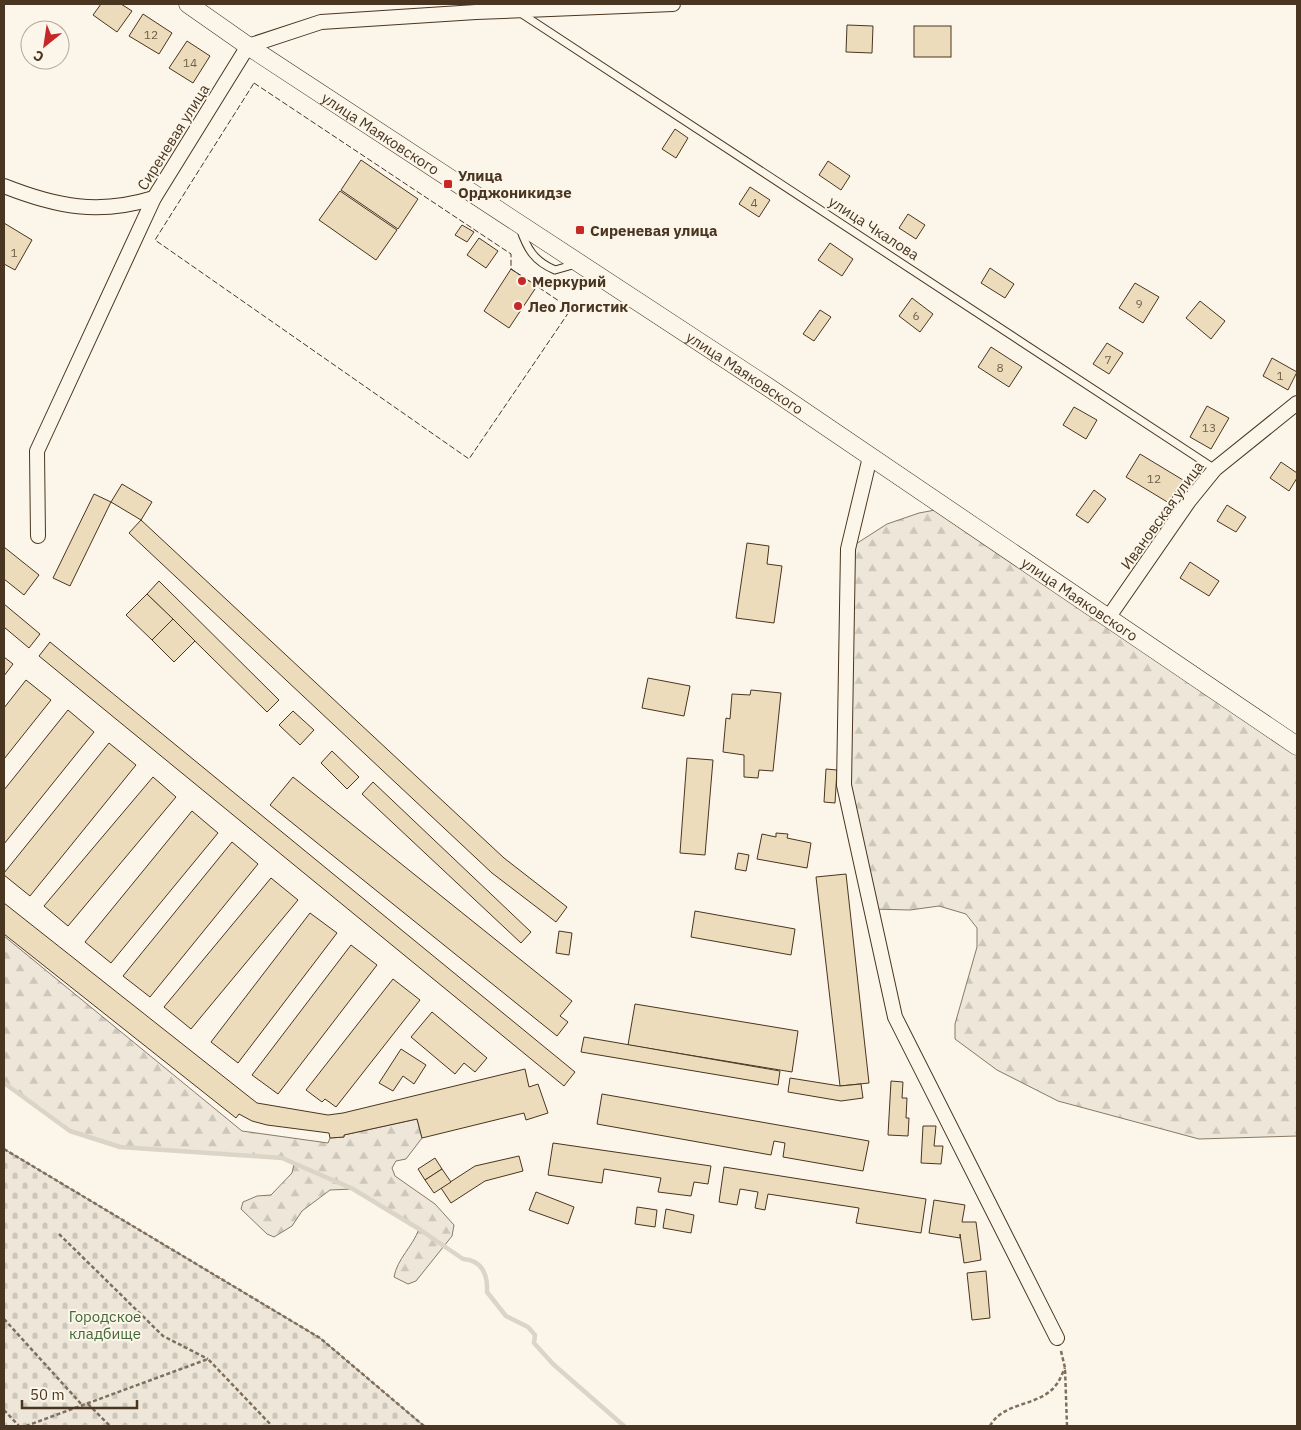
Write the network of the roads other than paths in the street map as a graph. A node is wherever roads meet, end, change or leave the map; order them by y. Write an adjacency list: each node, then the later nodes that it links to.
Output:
1 (188, 4): 4 (street, улица Маяковского)
2 (673, 4): 3 (street)
3 (518, 10): 4 (street); 9 (lane, улица Чкалова)
4 (248, 46): 6 (street, Сиреневая улица); 8 (street, улица Маяковского)
5 (4, 186): 6 (street)
6 (154, 198): 10 (street, Сиреневая улица)
7 (1297, 403): 9 (street, Ивановская улица)
8 (870, 457): 11 (street, улица Маяковского); 13 (street)
9 (1215, 469): 11 (street, Ивановская улица)
10 (38, 536)
11 (1108, 618): 12 (street, улица Маяковского)
12 (1297, 746)
13 (1057, 1338)

